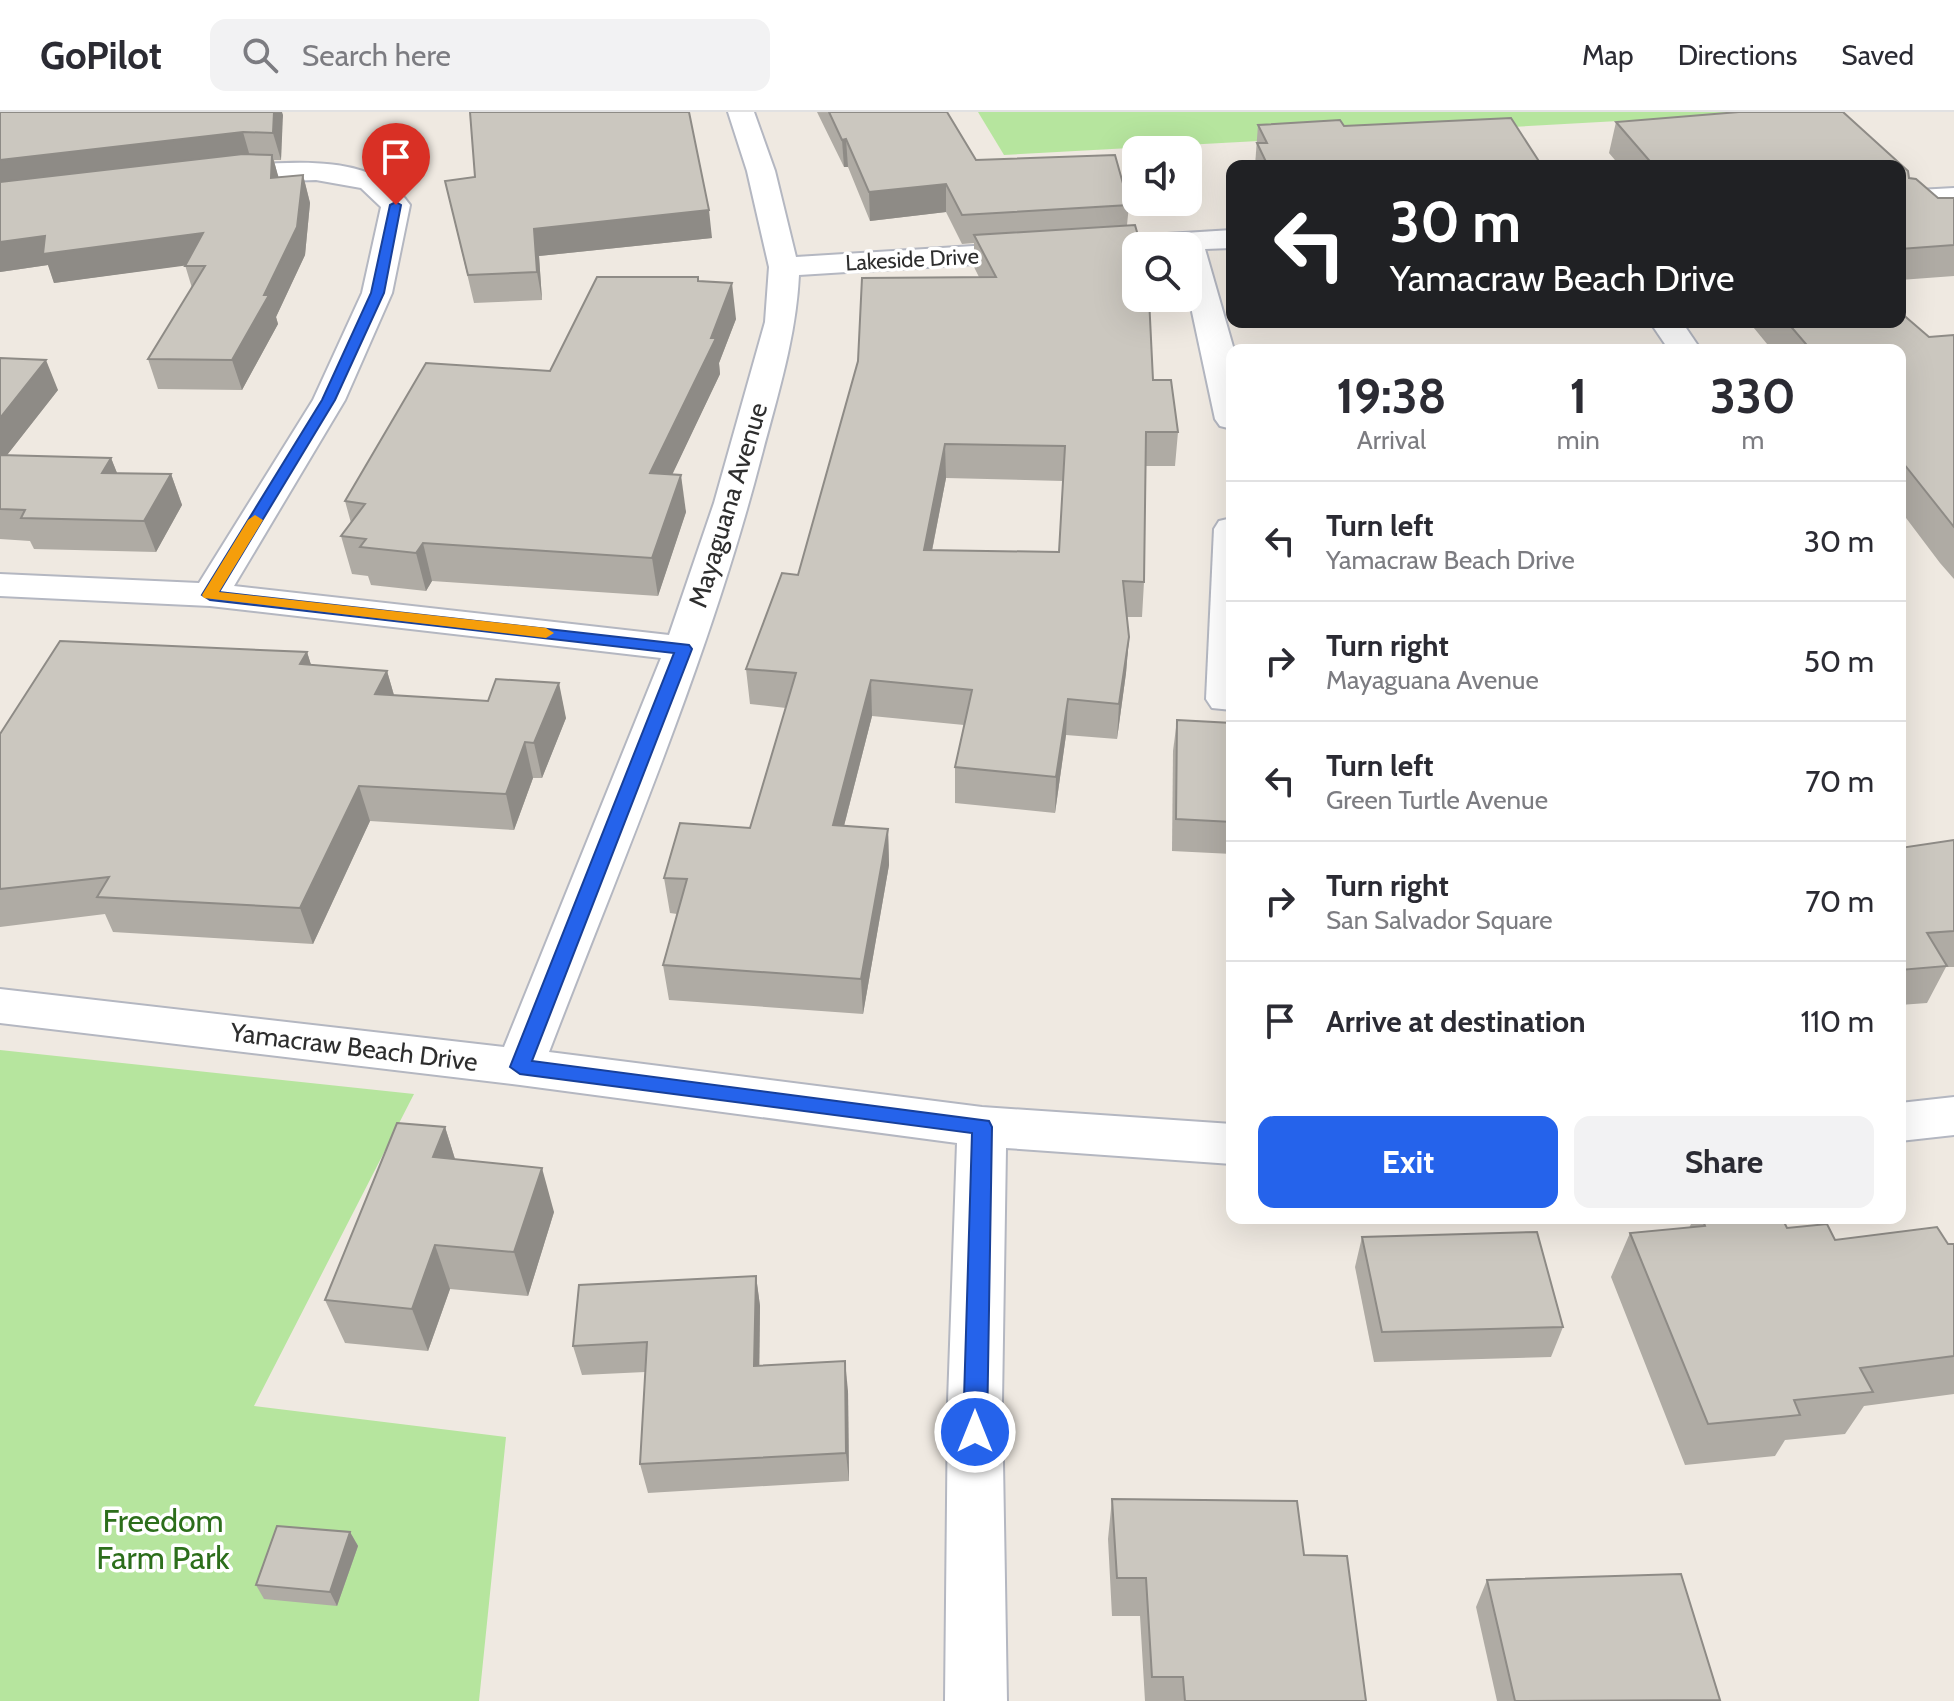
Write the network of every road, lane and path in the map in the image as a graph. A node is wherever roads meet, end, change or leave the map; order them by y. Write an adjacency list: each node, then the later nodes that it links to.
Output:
1 (741, 112): 8 (street, Mayaguana Avenue)
2 (184, 179): 12 (street)
3 (1954, 196): 4 (street)
4 (1906, 199)
5 (1226, 239): 6 (street, Lakeside Drive)
6 (1202, 241)
7 (1122, 246): 8 (street, Lakeside Drive)
8 (784, 267): 13 (street, Mayaguana Avenue)
9 (1202, 289): 10 (street)
10 (1226, 389)
11 (0, 585): 12 (street)
12 (210, 595): 13 (street)
13 (684, 649): 15 (street, Mayaguana Avenue)
14 (0, 1006): 15 (street, Yamacraw Beach Drive)
15 (520, 1067): 18 (street, Yamacraw Beach Drive)
16 (1954, 1116): 17 (street)
17 (1906, 1121)
18 (982, 1127): 19 (street, Yamacraw Beach Drive); 20 (street)
19 (1226, 1144)
20 (976, 1701)

